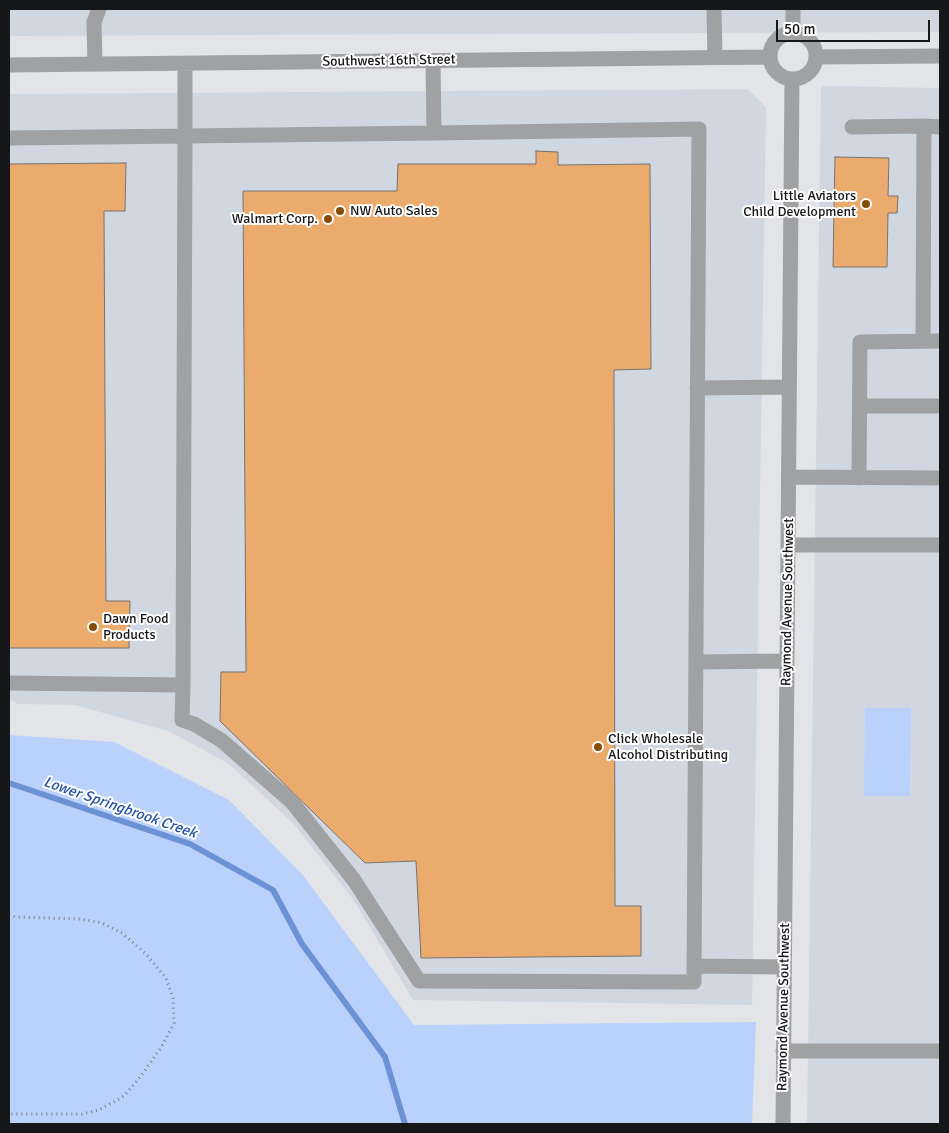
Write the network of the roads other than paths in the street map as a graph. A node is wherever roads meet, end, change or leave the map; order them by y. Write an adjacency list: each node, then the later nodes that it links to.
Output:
1 (99, 9): 11 (street)
2 (714, 9): 8 (street)
3 (793, 9): 4 (street)
4 (793, 33): 6 (street); 7 (street)
5 (940, 56): 7 (street)
6 (770, 57): 8 (street, Southwest 16th Street); 13 (street)
7 (816, 57): 13 (street)
8 (715, 58): 9 (street, Southwest 16th Street)
9 (433, 61): 10 (street, Southwest 16th Street); 17 (street)
10 (185, 63): 11 (street, Southwest 16th Street); 18 (street)
11 (95, 64): 12 (street, Southwest 16th Street)
12 (9, 65)
13 (792, 79): 22 (street, Raymond Avenue Southwest)
14 (924, 126): 15 (street); 16 (street); 21 (street)
15 (852, 127)
16 (940, 127)
17 (434, 133): 18 (street); 23 (street)
18 (185, 136): 19 (street); 34 (street)
19 (9, 138)
20 (940, 341): 21 (street)
21 (923, 342): 24 (street)
22 (789, 387): 23 (street); 26 (street, Raymond Avenue Southwest)
23 (698, 388): 32 (street)
24 (860, 406): 25 (street); 27 (street)
25 (940, 406)
26 (789, 477): 27 (street); 29 (street, Raymond Avenue Southwest)
27 (859, 478): 28 (street)
28 (940, 478)
29 (788, 545): 30 (street); 31 (street, Raymond Avenue Southwest)
30 (940, 545)
31 (787, 661): 32 (street); 36 (street, Raymond Avenue Southwest)
32 (696, 662): 35 (street)
33 (9, 683): 34 (street)
34 (183, 685): 35 (street)
35 (694, 966): 36 (street)
36 (784, 967): 37 (street, Raymond Avenue Southwest)
37 (783, 1050): 38 (street); 39 (street, Raymond Avenue Southwest)
38 (940, 1051)
39 (783, 1124)

